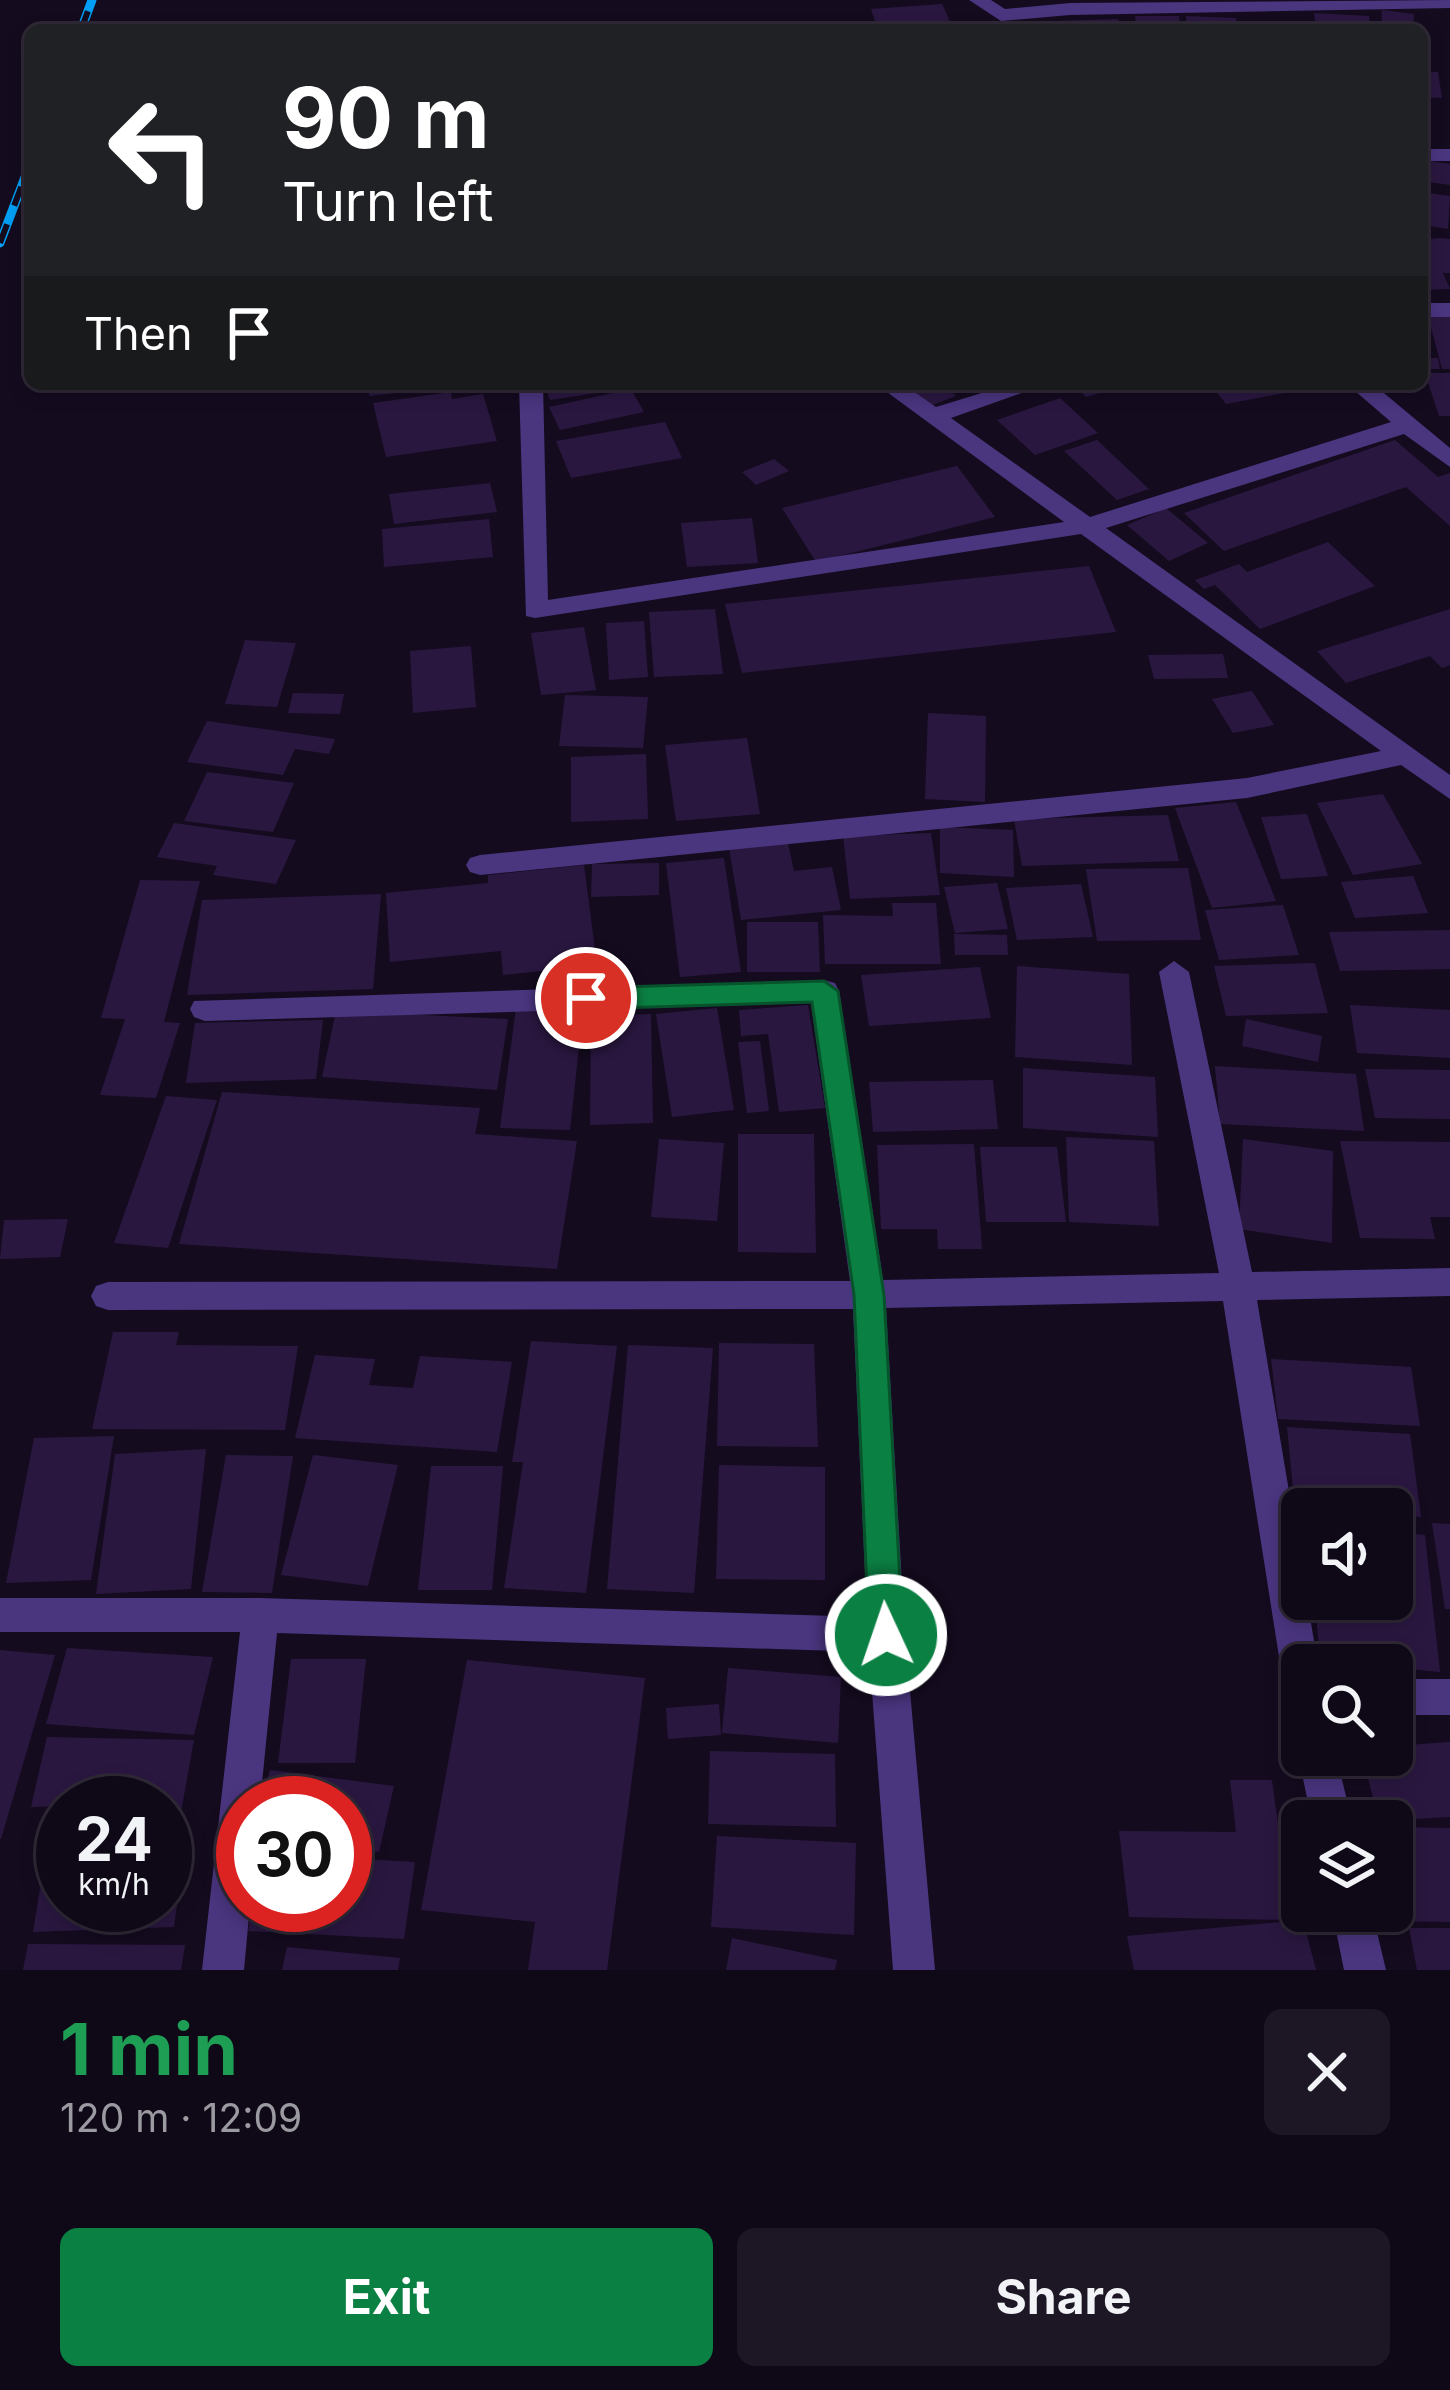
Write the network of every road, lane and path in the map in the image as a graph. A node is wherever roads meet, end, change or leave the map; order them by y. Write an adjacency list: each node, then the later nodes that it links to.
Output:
1 (978, 0): 3 (street)
2 (1450, 2): 3 (street)
3 (1006, 23)
4 (531, 390): 11 (street)
5 (896, 390): 8 (street)
6 (1016, 390): 8 (street)
7 (1366, 390): 9 (street)
8 (933, 416): 11 (street)
9 (1408, 425): 10 (street); 11 (street)
10 (1450, 460)
11 (1086, 526): 12 (street)
12 (1406, 755): 13 (street); 14 (street)
13 (1450, 789)
14 (480, 865)
15 (1174, 972): 18 (street)
16 (205, 1010): 19 (street)
17 (1450, 1282): 18 (street)
18 (1238, 1287): 19 (street); 24 (street)
19 (869, 1295): 20 (street); 23 (street)
20 (108, 1296)
21 (0, 1615): 22 (street)
22 (260, 1615): 23 (street); 28 (street)
23 (886, 1635): 29 (street)
24 (1296, 1644)
25 (1450, 1696): 26 (street)
26 (1413, 1697)
27 (1357, 1932): 30 (street)
28 (224, 1970)
29 (914, 1970)
30 (1365, 1970)

